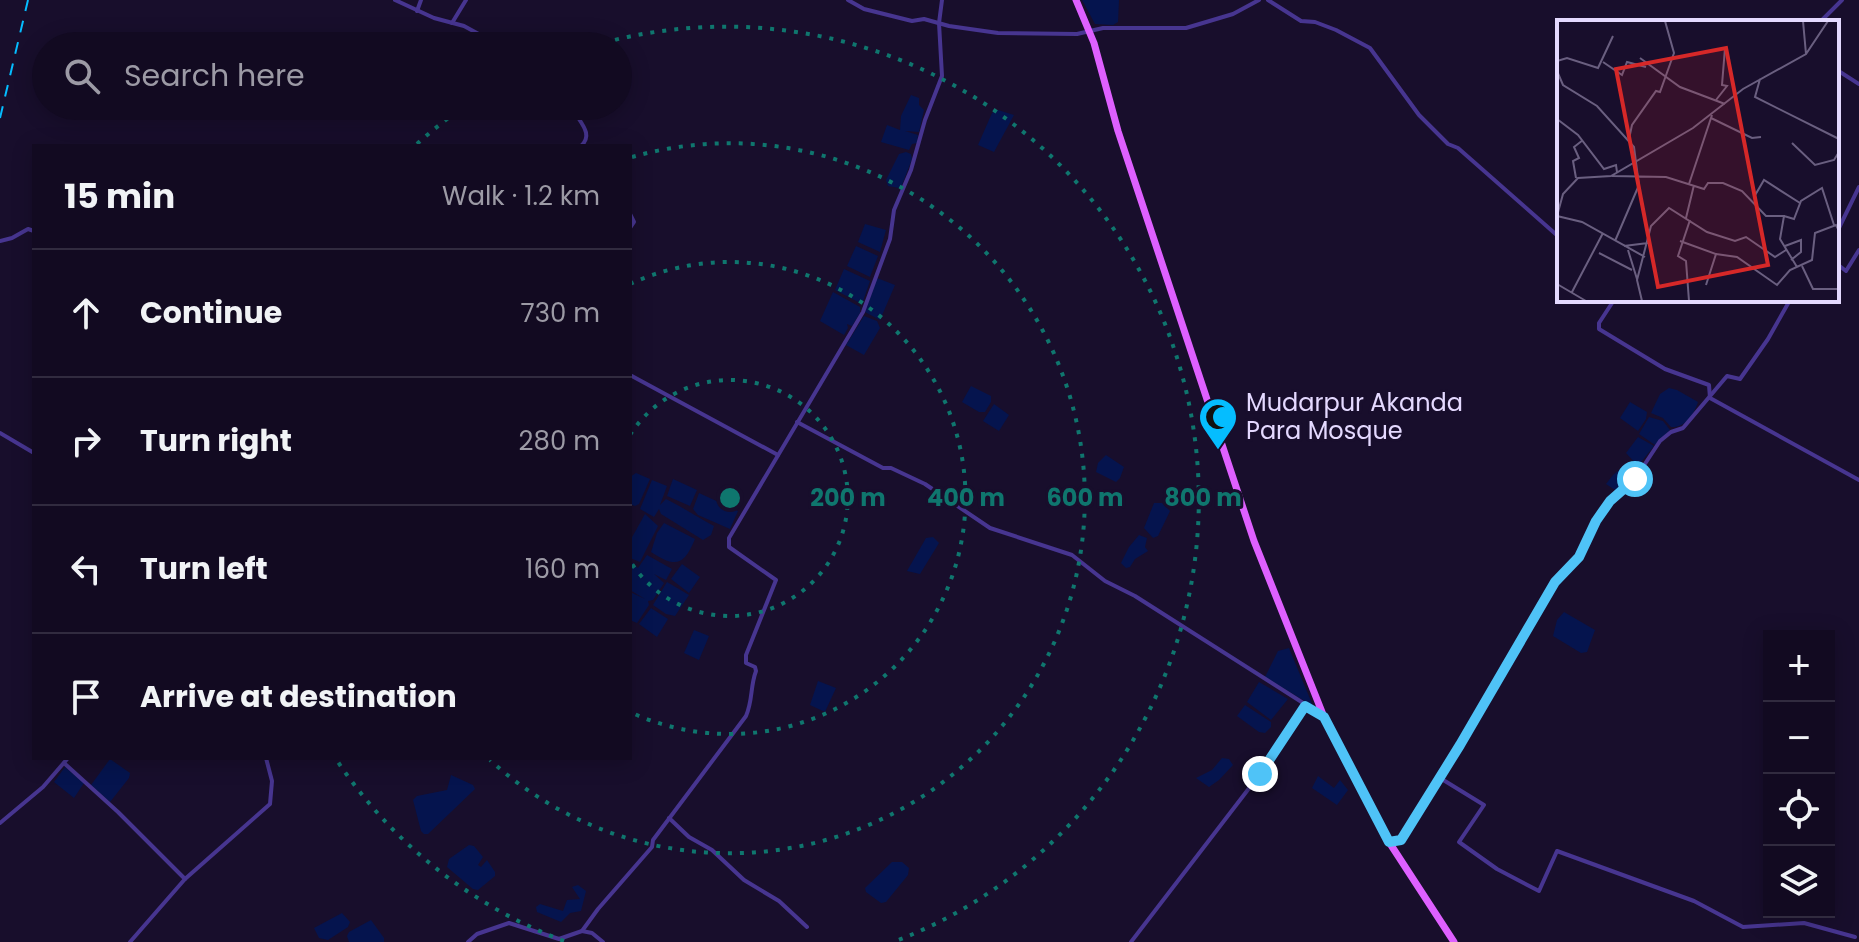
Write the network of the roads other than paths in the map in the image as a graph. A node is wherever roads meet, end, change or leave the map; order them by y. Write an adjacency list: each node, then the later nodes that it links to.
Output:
1 (395, 0): 10 (street)
2 (421, 0): 10 (street)
3 (466, 0): 12 (street)
4 (848, 0): 13 (street)
5 (942, 0): 13 (street)
6 (1076, 0): 14 (main road)
7 (1259, 0): 14 (street)
8 (1268, 0): 23 (street)
9 (1842, 0): 11 (street)
10 (417, 11): 12 (street)
11 (1822, 20)
12 (452, 23): 15 (street)
13 (939, 23): 14 (street); 31 (street)
14 (1089, 31): 37 (main road)
15 (475, 32)
16 (1839, 71): 17 (street)
17 (1859, 84)
18 (580, 120): 19 (street)
19 (582, 144)
20 (1859, 187): 21 (street)
21 (1839, 228)
22 (32, 230): 24 (street)
23 (1557, 235)
24 (0, 241)
25 (1859, 250): 26 (street)
26 (1839, 266)
27 (1613, 302): 30 (street)
28 (1789, 302): 30 (street)
29 (632, 376): 34 (street)
30 (1710, 398): 35 (street); 41 (street)
31 (797, 422): 34 (street); 36 (street)
32 (0, 433): 33 (street)
33 (32, 452)
34 (778, 455): 42 (street)
35 (1859, 480)
36 (1305, 706): 37 (street); 52 (street)
37 (1324, 717): 44 (main road)
38 (66, 760): 40 (street)
39 (267, 760): 45 (street)
40 (64, 763): 43 (street); 45 (street)
41 (1440, 778): 44 (street); 48 (street)
42 (669, 818): 46 (street); 47 (street)
43 (0, 823)
44 (1389, 842): 53 (main road)
45 (185, 879): 49 (street)
46 (807, 927)
47 (582, 931): 50 (street); 51 (street)
48 (1855, 937)
49 (130, 942)
50 (468, 942)
51 (603, 942)
52 (1131, 942)
53 (1454, 942)

